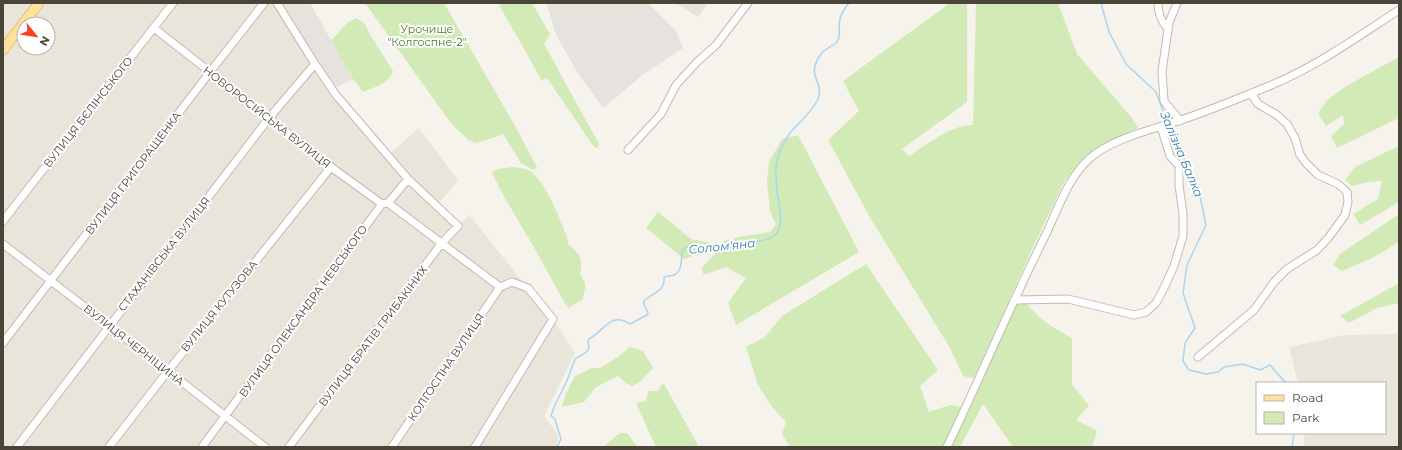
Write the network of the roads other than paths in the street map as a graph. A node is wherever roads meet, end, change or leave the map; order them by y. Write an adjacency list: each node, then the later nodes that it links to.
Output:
1 (39, 3): 11 (main road)
2 (173, 3): 9 (street, ВУЛИЦЯ БЄЛІНСЬКОГО)
3 (264, 3): 13 (street, ВУЛИЦЯ ГРИГОРАЩЕНКА)
4 (277, 3): 12 (street)
5 (748, 3): 18 (street)
6 (1158, 3): 10 (street)
7 (1178, 3): 10 (street)
8 (1399, 10): 14 (street)
9 (154, 28): 13 (street, НОВОРОСІЙСЬКА ВУЛИЦЯ); 22 (street, ВУЛИЦЯ БЄЛІНСЬКОГО)
10 (1168, 29): 16 (street)
11 (3, 50)
12 (315, 64): 15 (street, СТАХАНІВСЬКА ВУЛИЦЯ); 20 (street)
13 (210, 72): 15 (street, НОВОРОСІЙСЬКА ВУЛИЦЯ); 25 (street, ВУЛИЦЯ ГРИГОРАЩЕНКА)
14 (1251, 93): 16 (street); 30 (street)
15 (269, 118): 19 (street, НОВОРОСІЙСЬКА ВУЛИЦЯ); 28 (street, СТАХАНІВСЬКА ВУЛИЦЯ)
16 (1179, 121): 17 (street)
17 (1163, 126): 27 (street); 27 (street)
18 (628, 150)
19 (331, 167): 21 (street, НОВОРОСІЙСЬКА ВУЛИЦЯ); 31 (street, ВУЛИЦЯ КУТУЗОВА)
20 (408, 179): 21 (street, ВУЛИЦЯ ОЛЕКСАНДРА НЕВСЬКОГО); 24 (street, ВУЛИЦЯ БРАТІВ ГРИБАКІНИХ)
21 (385, 204): 24 (street, НОВОРОСІЙСЬКА ВУЛИЦЯ); 32 (street, ВУЛИЦЯ ОЛЕКСАНДРА НЕВСЬКОГО)
22 (3, 221)
23 (3, 244): 25 (street, ВУЛИЦЯ ЧЕРНІЦИНА)
24 (441, 244): 26 (street, НОВОРОСІЙСЬКА ВУЛИЦЯ); 37 (street, ВУЛИЦЯ БРАТІВ ГРИБАКІНИХ)
25 (51, 280): 28 (street, ВУЛИЦЯ ЧЕРНІЦИНА); 29 (street, ВУЛИЦЯ ГРИГОРАЩЕНКА)
26 (500, 287): 38 (street, КОЛГОСПНА ВУЛИЦЯ); 39 (street)
27 (1014, 300): 40 (street)
28 (109, 326): 31 (street, ВУЛИЦЯ ЧЕРНІЦИНА); 33 (street, СТАХАНІВСЬКА ВУЛИЦЯ)
29 (3, 343)
30 (1198, 357)
31 (168, 370): 32 (street, ВУЛИЦЯ ЧЕРНІЦИНА); 34 (street, ВУЛИЦЯ КУТУЗОВА)
32 (226, 416): 35 (street, ВУЛИЦЯ ОЛЕКСАНДРА НЕВСЬКОГО); 36 (street, ВУЛИЦЯ ЧЕРНІЦИНА)
33 (17, 447)
34 (109, 447)
35 (202, 447)
36 (265, 447)
37 (289, 447)
38 (392, 447)
39 (475, 447)
40 (947, 447)

